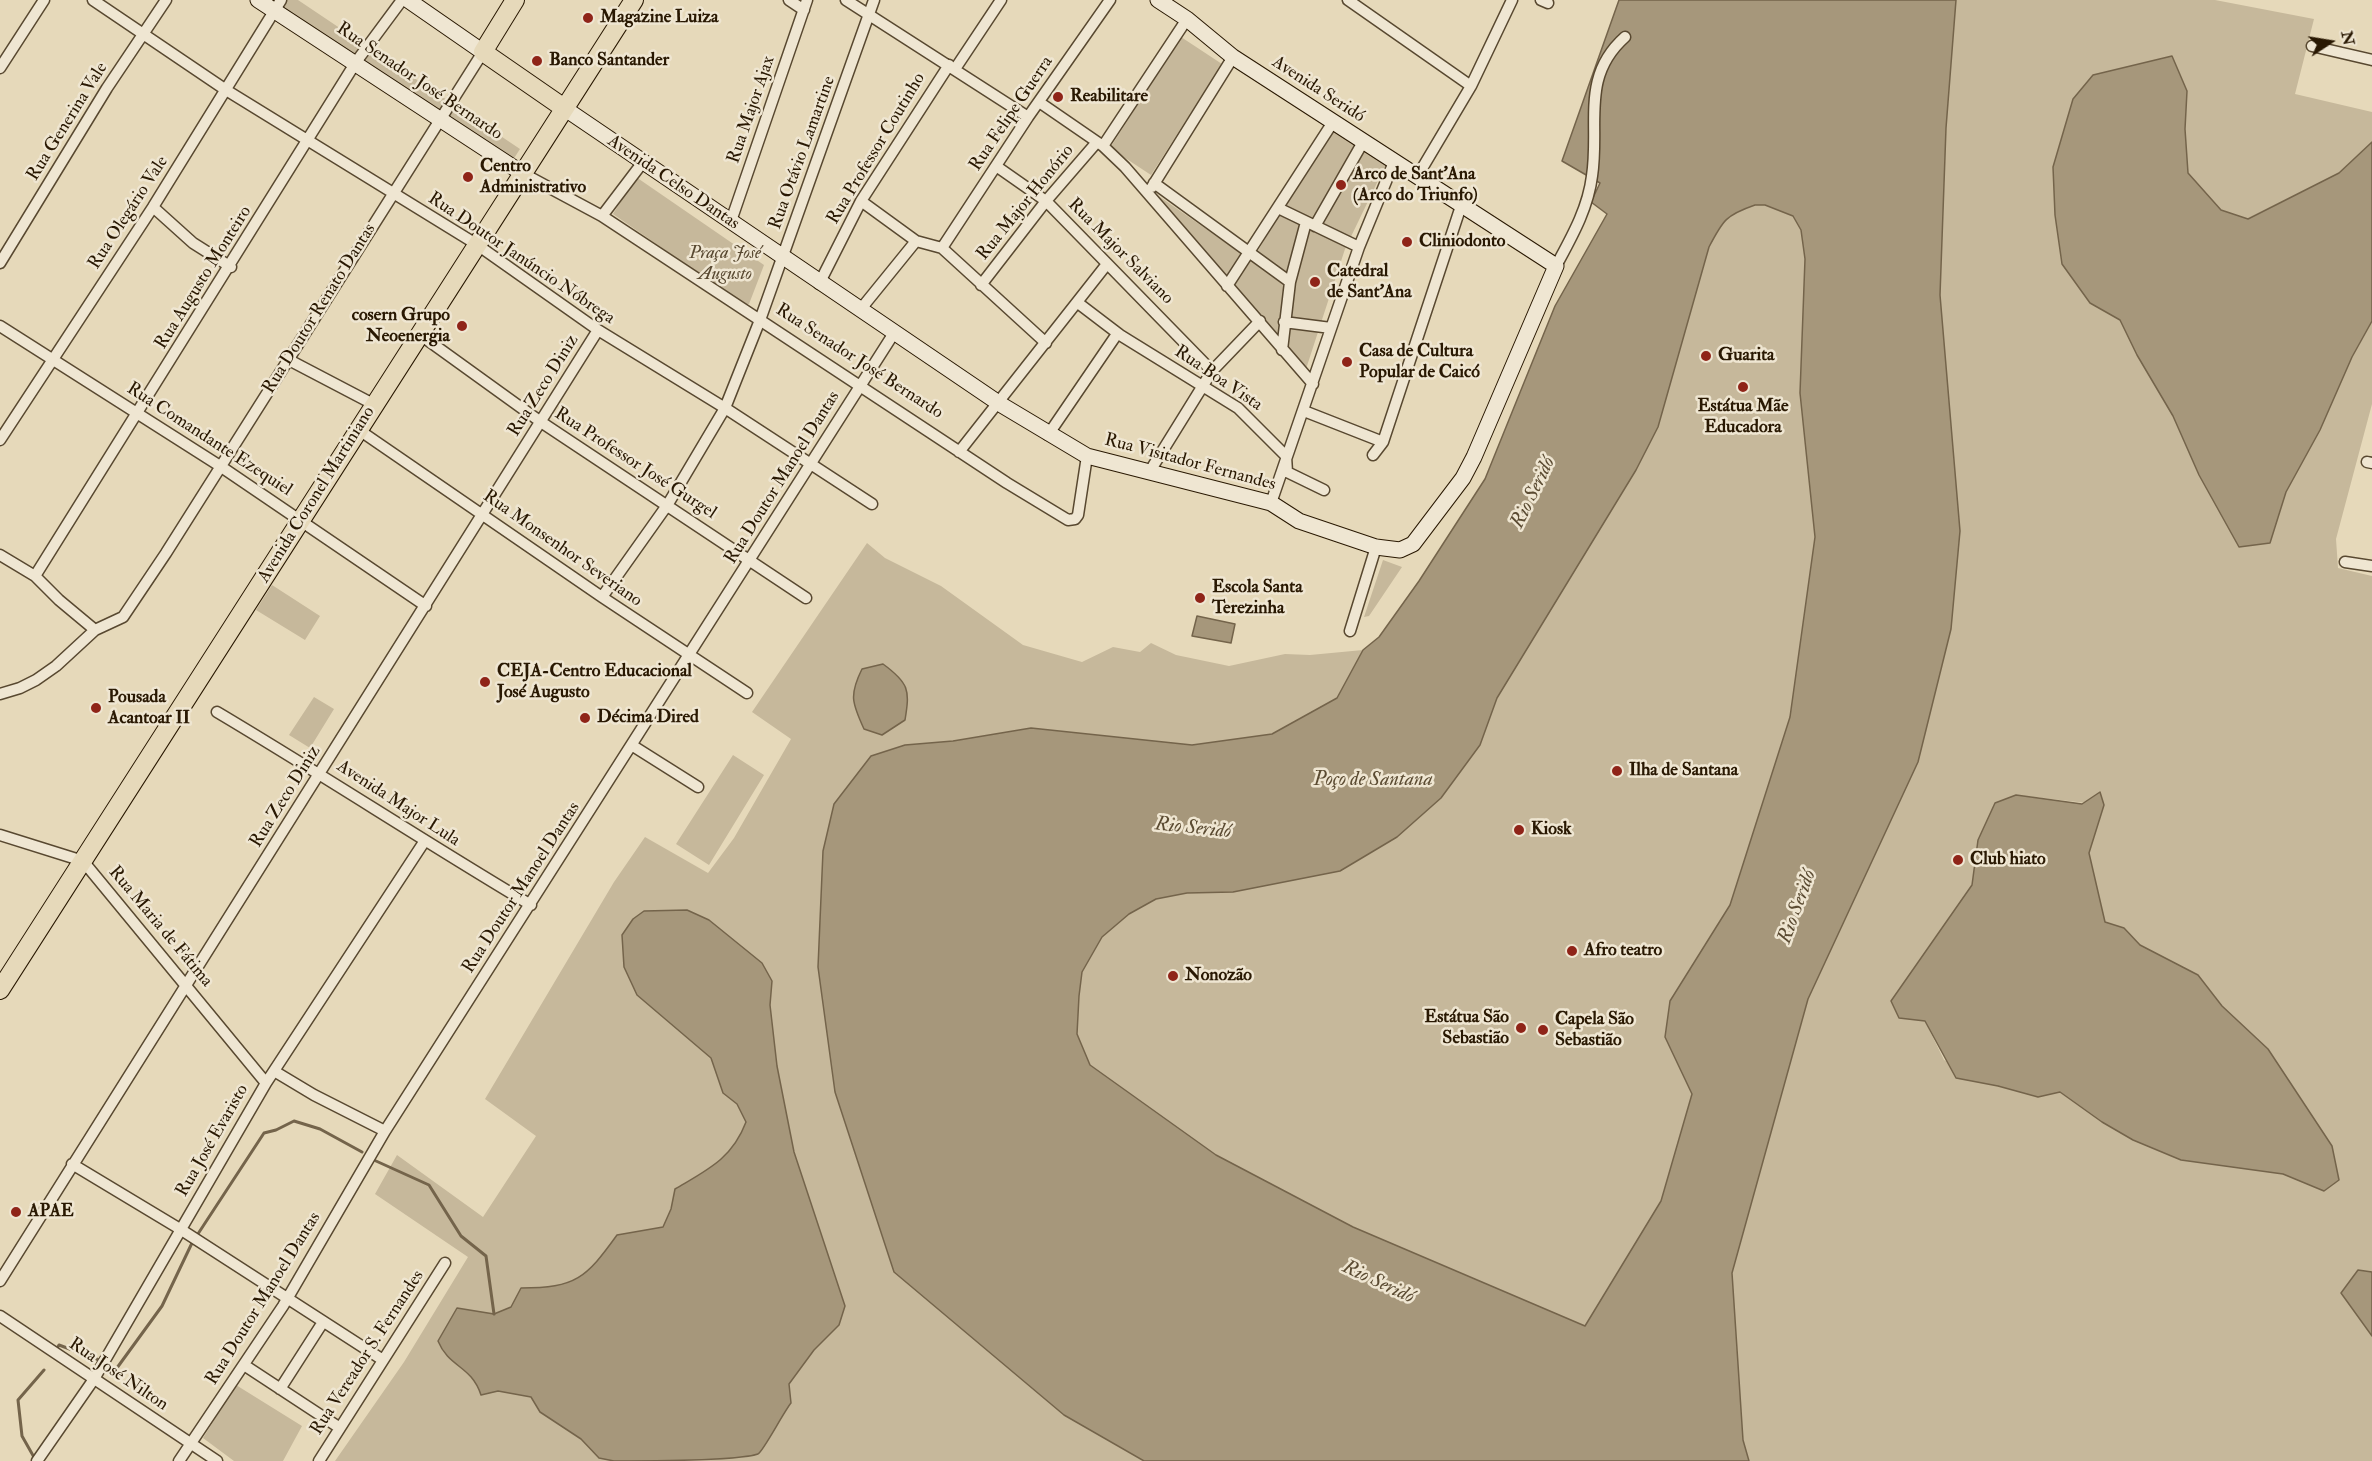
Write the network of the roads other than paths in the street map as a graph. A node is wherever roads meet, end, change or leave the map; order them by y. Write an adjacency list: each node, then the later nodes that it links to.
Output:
1 (44, 0): 29 (street)
2 (93, 0): 21 (street, Rua Doutor Janúncio Nóbrega)
3 (166, 0): 21 (street, Rua Generina Vale)
4 (258, 0): 17 (main road, Rua Senador José Bernardo)
5 (402, 0): 27 (street, Rua Augusto Monteiro)
6 (408, 0): 24 (main road, Avenida Celso Dantas)
7 (515, 0): 24 (main road, Rua Doutor Renato Dantas)
8 (634, 0): 33 (main road, Avenida Coronel Martiniano)
9 (789, 0): 18 (street)
10 (846, 0): 19 (street)
11 (874, 0): 19 (street, Rua Otávio Lamartine)
12 (1001, 0): 28 (street, Rua Professor Coutinho)
13 (1110, 0): 32 (street, Rua Felipe Guerra)
14 (1158, 0): 20 (main road, Avenida Seridó)
15 (1348, 0): 30 (street)
16 (1512, 0): 30 (street)
17 (277, 5): 27 (main road, Rua Senador José Bernardo); 31 (street, Rua Olegário Vale)
18 (806, 5): 54 (street, Rua Major Ajax)
19 (870, 16): 28 (street); 61 (street, Rua Otávio Lamartine)
20 (1187, 19): 25 (main road, Avenida Seridó); 39 (street, Rua Major Honório)
21 (146, 34): 31 (street, Rua Doutor Janúncio Nóbrega); 62 (street, Rua Generina Vale)
22 (1624, 37): 64 (street)
23 (2312, 46): 26 (street)
24 (483, 52): 33 (main road, Avenida Celso Dantas); 35 (street, Rua Doutor Renato Dantas)
25 (1233, 57): 36 (main road, Avenida Seridó); 45 (street)
26 (2372, 60)
27 (356, 62): 35 (main road, Rua Senador José Bernardo); 37 (street, Rua Augusto Monteiro)
28 (952, 67): 34 (street); 48 (street, Rua Professor Coutinho)
29 (0, 68)
30 (1471, 86): 44 (street)
31 (226, 90): 37 (street, Rua Doutor Janúncio Nóbrega); 50 (street, Rua Olegário Vale)
32 (1039, 102): 34 (street, Rua Felipe Guerra); 39 (street)
33 (564, 108): 40 (main road, Avenida Celso Dantas); 43 (main road, Avenida Coronel Martiniano)
34 (1028, 117): 42 (street, Rua Felipe Guerra)
35 (442, 119): 43 (main road, Rua Senador José Bernardo); 46 (street, Rua Doutor Renato Dantas)
36 (1333, 122): 38 (main road, Avenida Seridó); 51 (street)
37 (308, 140): 46 (street, Rua Doutor Janúncio Nóbrega); 65 (street, Rua Augusto Monteiro)
38 (1363, 142): 41 (main road, Avenida Seridó); 55 (street)
39 (1100, 144): 47 (street); 49 (street, Rua Major Honório)
40 (643, 162): 53 (street); 54 (main road, Avenida Celso Dantas)
41 (1394, 162): 44 (main road, Avenida Seridó); 58 (street)
42 (996, 166): 49 (street, Rua Major Salviano); 59 (street, Rua Felipe Guerra)
43 (522, 173): 53 (street, Rua Senador José Bernardo); 57 (main road, Avenida Coronel Martiniano)
44 (1417, 177): 52 (main road, Avenida Seridó)
45 (1154, 183): 47 (street); 60 (street)
46 (393, 194): 57 (street, Rua Doutor Janúncio Nóbrega); 84 (street, Rua Doutor Renato Dantas)
47 (1148, 194): 69 (street)
48 (861, 201): 56 (street); 67 (street, Rua Professor Coutinho)
49 (1046, 201): 63 (street, Rua Major Salviano); 68 (street, Rua Major Honório)
50 (153, 207): 65 (street); 83 (street, Rua Olegário Vale)
51 (1278, 208): 55 (street); 60 (street)
52 (1460, 208): 64 (main road, Avenida Seridó); 98 (street)
53 (602, 216): 72 (street, Rua Senador José Bernardo)
54 (731, 221): 61 (main road, Avenida Celso Dantas)
55 (1311, 224): 58 (street); 66 (street)
56 (916, 241): 59 (street); 71 (street)
57 (476, 244): 77 (street, Rua Doutor Janúncio Nóbrega); 79 (main road, Avenida Coronel Martiniano)
58 (1359, 247): 76 (street)
59 (942, 248): 68 (street)
60 (1248, 252): 66 (street); 69 (street)
61 (782, 258): 67 (main road, Avenida Celso Dantas); 72 (street, Rua Otávio Lamartine)
62 (0, 262)
63 (1107, 264): 70 (street); 85 (street, Rua Major Salviano)
64 (1556, 266): 112 (main road)
65 (231, 267): 93 (street, Rua Augusto Monteiro)
66 (1290, 282): 74 (street)
67 (819, 284): 71 (main road, Avenida Celso Dantas)
68 (981, 285): 81 (street)
69 (1227, 286): 73 (street)
70 (1078, 303): 80 (street, Rua Boa Vista); 81 (street)
71 (860, 310): 78 (main road, Avenida Celso Dantas)
72 (760, 320): 87 (street, Rua Senador José Bernardo); 91 (street, Rua Otávio Lamartine)
73 (1260, 321): 82 (street); 85 (street)
74 (1284, 322): 76 (street); 82 (street)
75 (0, 326): 83 (street, Rua Comandante Ezequiel)
76 (1331, 328): 86 (street)
77 (598, 330): 91 (street, Rua Doutor Janúncio Nóbrega); 94 (street, Rua Zeco Diniz)
78 (894, 333): 87 (street, Rua Doutor Manoel Dantas); 89 (main road, Avenida Celso Dantas)
79 (419, 334): 90 (main road, Avenida Coronel Martiniano); 94 (street, Rua Professor José Gurgel)
80 (1117, 334): 88 (street, Rua Boa Vista); 96 (street)
81 (1046, 343): 89 (street)
82 (1282, 350): 86 (street)
83 (54, 358): 93 (street, Rua Comandante Ezequiel); 97 (street, Rua Olegário Vale)
84 (290, 360): 90 (street); 104 (street, Rua Doutor Renato Dantas)
85 (1212, 371): 88 (street)
86 (1313, 384): 92 (street)
87 (861, 386): 99 (street, Rua Senador José Bernardo); 103 (street, Rua Doutor Manoel Dantas)
88 (1203, 386): 102 (street, Rua Boa Vista); 105 (street)
89 (999, 404): 96 (main road, Rua Visitador Fernandes); 99 (street)
90 (375, 405): 95 (main road, Avenida Coronel Martiniano)
91 (725, 408): 103 (street, Rua Doutor Janúncio Nóbrega); 108 (street, Rua Otávio Lamartine)
92 (1304, 411): 98 (street); 102 (street)
93 (139, 413): 104 (street, Rua Comandante Ezequiel); 117 (street, Rua Augusto Monteiro)
94 (542, 422): 108 (street, Rua Professor José Gurgel); 110 (street, Rua Zeco Diniz)
95 (360, 430): 110 (street, Rua Monsenhor Severiano); 111 (main road, Avenida Coronel Martiniano)
96 (1048, 435): 101 (main road, Rua Visitador Fernandes)
97 (0, 440)
98 (1383, 442): 100 (street)
99 (959, 452): 101 (street, Rua Senador José Bernardo)
100 (1373, 455)
101 (1087, 456): 105 (main road, Rua Visitador Fernandes)
102 (1286, 456): 106 (street, Rua Boa Vista); 107 (street)
103 (813, 464): 109 (street, Rua Doutor Janúncio Nóbrega); 114 (street, Rua Doutor Manoel Dantas)
104 (220, 465): 111 (street, Rua Comandante Ezequiel); 121 (street, Rua Doutor Renato Dantas)
105 (1150, 471): 107 (main road, Rua Visitador Fernandes)
106 (1324, 490)
107 (1271, 503): 112 (main road, Rua Visitador Fernandes)
108 (668, 504): 114 (street, Rua Professor José Gurgel); 118 (street, Rua Otávio Lamartine)
109 (872, 504)
110 (484, 515): 118 (street, Rua Monsenhor Severiano); 120 (street, Rua Zeco Diniz)
111 (302, 522): 120 (street, Rua Comandante Ezequiel); 132 (main road, Avenida Coronel Martiniano)
112 (1376, 548): 122 (street)
113 (0, 555): 117 (street)
114 (750, 561): 119 (street, Rua Professor José Gurgel); 123 (street, Rua Doutor Manoel Dantas)
115 (2345, 562): 116 (street)
116 (2372, 566)
117 (35, 576): 121 (street)
118 (602, 597): 123 (street, Rua Monsenhor Severiano)
119 (807, 598)
120 (426, 606): 128 (street, Rua Zeco Diniz)
121 (95, 630): 125 (street)
122 (1350, 631)
123 (690, 656): 124 (street, Rua Monsenhor Severiano); 127 (street, Rua Doutor Manoel Dantas)
124 (747, 693)
125 (0, 694)
126 (217, 712): 128 (street, Avenida Major Lula)
127 (633, 746): 129 (street); 133 (street, Rua Doutor Manoel Dantas)
128 (320, 774): 131 (street, Avenida Major Lula); 134 (street, Rua Zeco Diniz)
129 (698, 787)
130 (0, 835): 132 (street, Rua Maria de Fátima)
131 (424, 842): 133 (street, Avenida Major Lula); 136 (street, Rua José Evaristo)
132 (83, 861): 134 (street, Rua Maria de Fátima); 135 (main road, Avenida Coronel Martiniano)
133 (531, 905): 138 (street, Rua Doutor Manoel Dantas)
134 (187, 985): 137 (street, Rua Maria de Fátima); 139 (street, Rua Zeco Diniz)
135 (0, 990)
136 (274, 1071): 137 (street, Rua José Evaristo); 138 (street)
137 (266, 1083): 140 (street, Rua José Evaristo)
138 (385, 1131): 143 (street, Rua Doutor Manoel Dantas)
139 (72, 1164): 140 (street); 142 (street, Rua Zeco Diniz)
140 (184, 1231): 143 (street); 148 (street, Rua José Evaristo)
141 (445, 1263): 146 (street, Rua Vereador S. Fernandes)
142 (0, 1281)
143 (287, 1299): 145 (street); 147 (street, Rua Doutor Manoel Dantas)
144 (0, 1317): 148 (street, Rua José Nilton)
145 (323, 1322): 146 (street); 149 (street)
146 (383, 1360): 150 (street, Rua Vereador S. Fernandes)
147 (244, 1365): 149 (street); 151 (street, Rua Doutor Manoel Dantas)
148 (94, 1379): 151 (street, Rua José Nilton); 152 (street, Rua José Evaristo)
149 (280, 1389): 150 (street)
150 (340, 1428): 155 (street, Rua Vereador S. Fernandes)
151 (191, 1443): 153 (street, Rua Doutor Manoel Dantas); 154 (street, Rua José Nilton)
152 (37, 1461)
153 (179, 1461)
154 (217, 1461)
155 (319, 1461)

